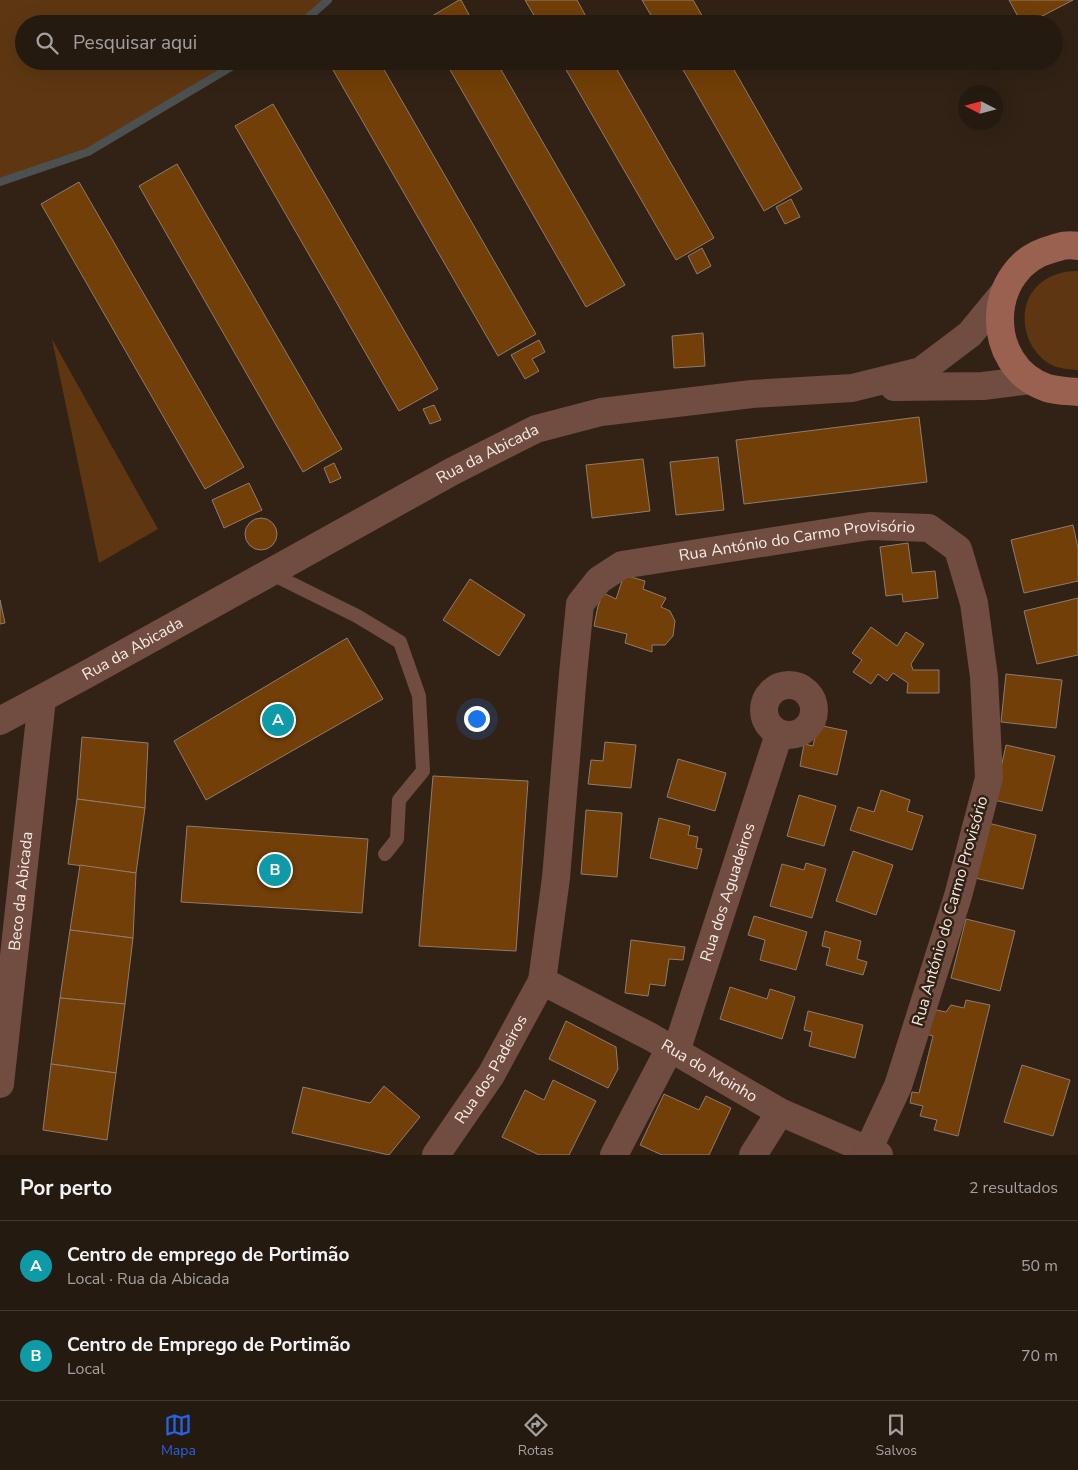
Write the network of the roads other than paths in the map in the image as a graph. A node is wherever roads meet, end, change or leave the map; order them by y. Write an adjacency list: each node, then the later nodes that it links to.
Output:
1 (1078, 246): 2 (main road)
2 (1002, 295): 3 (main road); 4 (street, Rua da Abicada)
3 (1040, 384): 4 (street); 5 (main road); 6 (main road)
4 (852, 388): 7 (street, Rua da Abicada)
5 (1078, 392)
6 (1078, 410)
7 (270, 573): 8 (street, Rua da Abicada); 11 (lane)
8 (42, 699): 9 (street, Rua da Abicada); 14 (street, Beco da Abicada)
9 (0, 721)
10 (779, 734): 13 (street, Rua dos Aguadeiros)
11 (385, 854)
12 (542, 981): 13 (street, Rua do Moinho); 16 (street, Rua António do Carmo Provisório); 17 (street, Rua dos Padeiros)
13 (673, 1050): 15 (street, Rua do Moinho); 18 (street, Rua dos Aguadeiros)
14 (0, 1084)
15 (780, 1112): 16 (street, Rua do Moinho); 19 (street)
16 (874, 1153)
17 (436, 1155)
18 (614, 1155)
19 (753, 1155)

